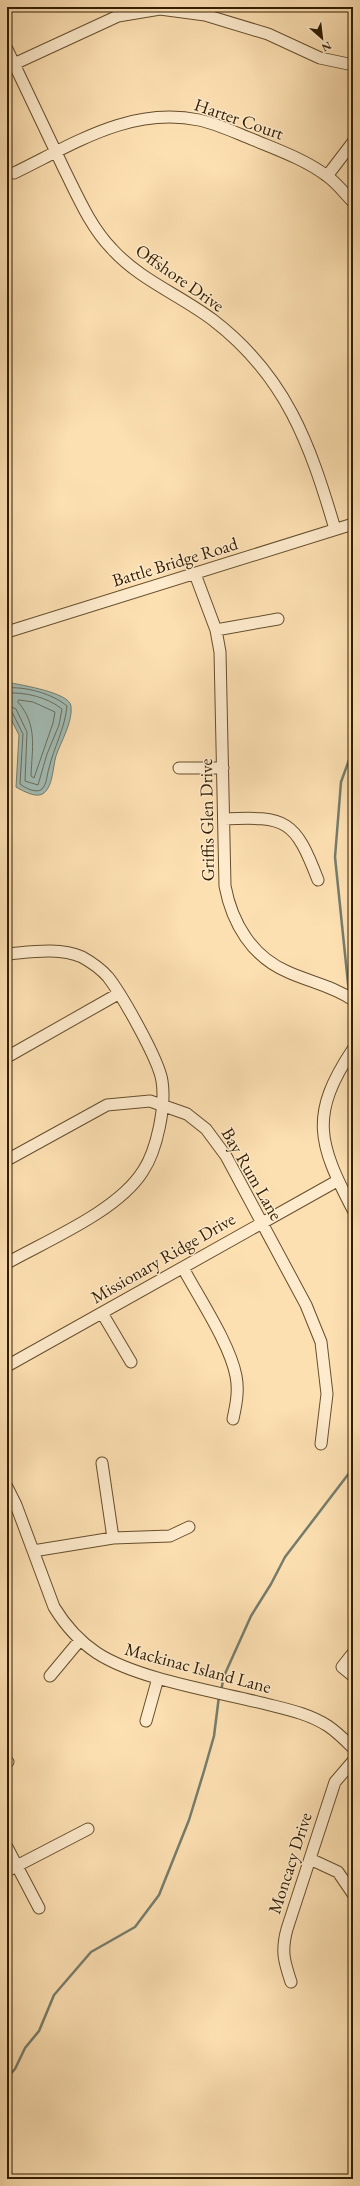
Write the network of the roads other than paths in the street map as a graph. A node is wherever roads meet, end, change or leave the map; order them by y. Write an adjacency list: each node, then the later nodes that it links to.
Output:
1 (7, 49): 2 (street, Offshore Drive)
2 (14, 64): 3 (street); 5 (street, Offshore Drive)
3 (353, 65)
4 (353, 142): 7 (street)
5 (56, 152): 6 (street, Harter Court); 7 (street, Harter Court); 10 (street, Offshore Drive)
6 (14, 173)
7 (327, 176): 8 (street, Harter Court)
8 (353, 202)
9 (353, 524): 10 (street, Battle Bridge Road)
10 (335, 529): 11 (street, Battle Bridge Road)
11 (195, 574): 13 (street, Griffis Glen Drive); 14 (street, Battle Bridge Road)
12 (278, 619): 13 (street)
13 (216, 630): 16 (street, Griffis Glen Drive)
14 (7, 632)
15 (179, 768): 16 (street)
16 (222, 768): 17 (street, Griffis Glen Drive)
17 (224, 819): 18 (street); 21 (street, Griffis Glen Drive)
18 (318, 880)
19 (7, 954): 20 (street)
20 (118, 994): 23 (street); 24 (street)
21 (353, 1000)
22 (353, 1049): 26 (street)
23 (7, 1056)
24 (163, 1106): 25 (street, Bay Rum Lane); 28 (street, Bay Rum Lane); 29 (street)
25 (7, 1160)
26 (337, 1181): 27 (street); 28 (street, Missionary Ridge Drive)
27 (353, 1210)
28 (261, 1222): 30 (street, Missionary Ridge Drive); 35 (street, Bay Rum Lane)
29 (7, 1263)
30 (183, 1268): 31 (street, Missionary Ridge Drive); 34 (street)
31 (102, 1313): 32 (street); 33 (street, Missionary Ridge Drive)
32 (131, 1362)
33 (7, 1366)
34 (233, 1419)
35 (321, 1444)
36 (102, 1463): 39 (street)
37 (7, 1487): 40 (street, Mackinac Island Lane)
38 (189, 1527): 39 (street)
39 (113, 1538): 40 (street)
40 (33, 1551): 41 (street, Mackinac Island Lane)
41 (80, 1640): 43 (street); 45 (street, Mackinac Island Lane)
42 (353, 1652): 44 (street)
43 (50, 1676)
44 (353, 1676)
45 (158, 1678): 46 (street); 47 (street, Mackinac Island Lane)
46 (146, 1721)
47 (353, 1748)
48 (353, 1761): 51 (street, Moncacy Drive)
49 (88, 1829): 52 (street)
50 (7, 1847): 52 (street)
51 (310, 1859): 53 (street); 55 (street, Moncacy Drive)
52 (12, 1869): 54 (street)
53 (353, 1894)
54 (39, 1908)
55 (291, 1982)

